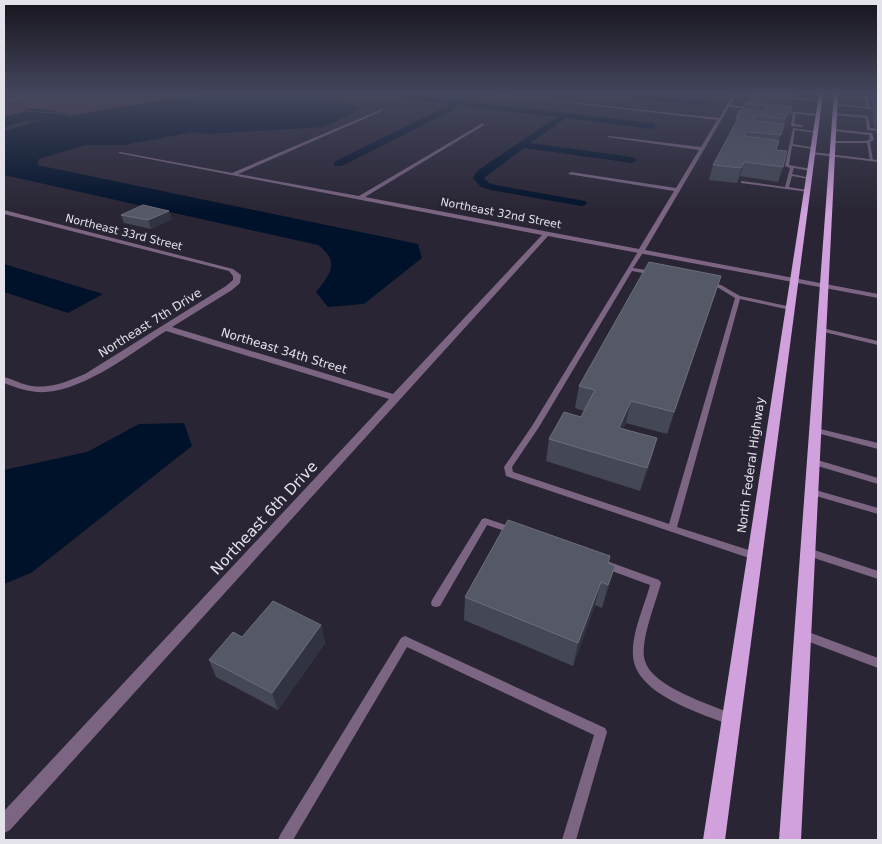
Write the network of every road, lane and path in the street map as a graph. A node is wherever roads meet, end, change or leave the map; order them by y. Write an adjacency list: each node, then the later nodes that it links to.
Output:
1 (327, 133): 24 (street)
2 (467, 133): 31 (street)
3 (711, 133): 15 (street)
4 (816, 133): 16 (main road, North Federal Highway)
5 (834, 133): 12 (main road)
6 (865, 133): 7 (lane)
7 (871, 134): 8 (lane); 13 (lane)
8 (878, 134)
9 (784, 135): 10 (lane)
10 (792, 136): 14 (lane)
11 (609, 137): 15 (street)
12 (833, 142): 13 (lane); 20 (main road)
13 (869, 142): 21 (lane)
14 (791, 145): 16 (lane); 19 (lane)
15 (702, 149): 30 (street)
16 (813, 150): 20 (street); 27 (main road, North Federal Highway)
17 (780, 152): 19 (lane)
18 (120, 153): 24 (street, Northeast 32nd Street)
19 (789, 154): 23 (lane)
20 (832, 155): 21 (street); 40 (main road)
21 (872, 160): 22 (street)
22 (878, 161)
23 (792, 168): 26 (lane); 27 (lane)
24 (232, 174): 31 (street, Northeast 32nd Street)
25 (571, 174): 30 (street)
26 (791, 175): 27 (lane); 29 (lane)
27 (809, 180): 29 (lane); 38 (main road, North Federal Highway)
28 (742, 182): 29 (lane)
29 (787, 188)
30 (677, 190): 34 (street)
31 (360, 198): 33 (street, Northeast 32nd Street)
32 (4, 212): 37 (street, Northeast 33rd Street)
33 (547, 233): 34 (street, Northeast 32nd Street); 48 (street, Northeast 6th Drive)
34 (641, 251): 35 (lane); 38 (street, Northeast 32nd Street)
35 (631, 269): 36 (lane); 55 (lane)
36 (657, 274)
37 (237, 275): 44 (street, Northeast 7th Drive)
38 (794, 280): 40 (street, Northeast 32nd Street); 43 (main road, North Federal Highway)
39 (702, 282): 42 (lane)
40 (825, 286): 41 (street, Northeast 32nd Street); 45 (main road)
41 (878, 296)
42 (738, 297): 43 (lane); 55 (lane)
43 (790, 308): 58 (main road, North Federal Highway)
44 (166, 328): 47 (street, Northeast 7th Drive); 48 (street, Northeast 34th Street)
45 (822, 330): 46 (lane); 49 (main road)
46 (878, 342)
47 (4, 380)
48 (396, 398): 65 (street, Northeast 6th Drive)
49 (816, 430): 50 (lane); 51 (main road)
50 (878, 446)
51 (814, 462): 52 (lane); 53 (main road)
52 (878, 480)
53 (812, 492): 54 (lane); 57 (main road)
54 (878, 511)
55 (672, 529): 58 (lane)
56 (520, 534): 61 (lane)
57 (808, 552): 60 (lane); 62 (main road)
58 (755, 556): 64 (main road, North Federal Highway)
59 (593, 560): 64 (lane)
60 (878, 575)
61 (436, 603)
62 (803, 635): 63 (lane); 69 (main road)
63 (878, 663)
64 (731, 719): 68 (main road, North Federal Highway)
65 (4, 824)
66 (285, 840): 67 (lane)
67 (569, 840)
68 (714, 840)
69 (790, 840)

